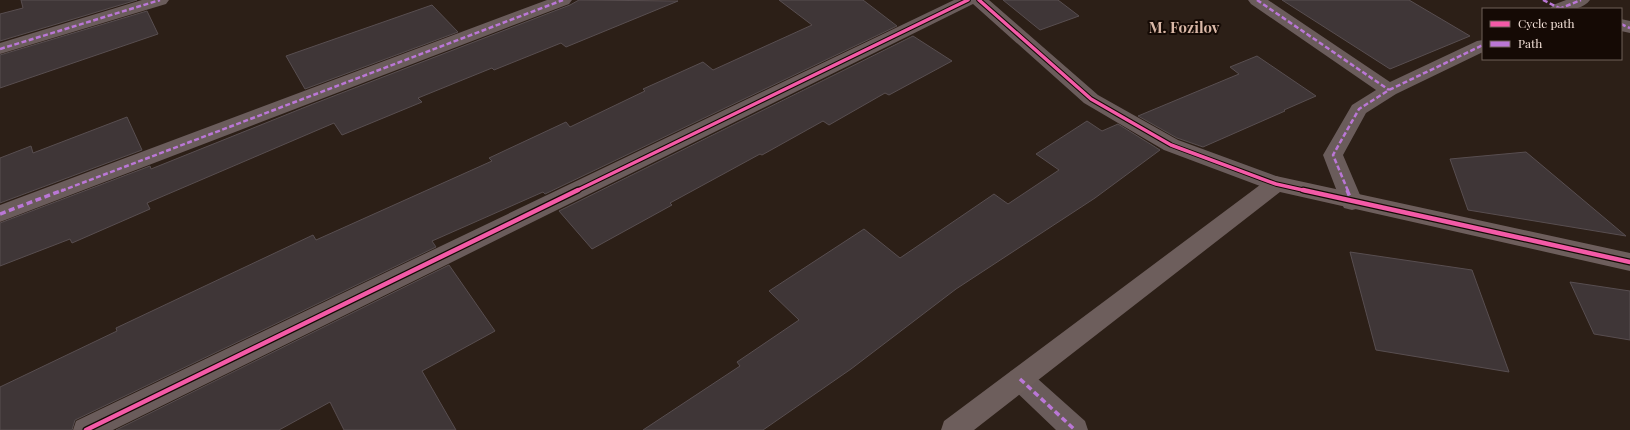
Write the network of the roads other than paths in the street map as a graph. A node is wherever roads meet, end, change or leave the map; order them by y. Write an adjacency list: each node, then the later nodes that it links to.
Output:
1 (160, 0): 11 (street)
2 (564, 0): 15 (street)
3 (968, 0): 18 (street)
4 (979, 0): 13 (street)
5 (1257, 0): 12 (street)
6 (1543, 0): 8 (street)
7 (1581, 0): 9 (street)
8 (1558, 8)
9 (1562, 8)
10 (1482, 45): 12 (street)
11 (0, 49)
12 (1389, 90): 14 (street)
13 (1276, 184): 14 (street); 17 (street)
14 (1352, 202): 16 (street)
15 (0, 214)
16 (1630, 262)
17 (1020, 379): 19 (street); 20 (street)
18 (86, 430)
19 (954, 430)
20 (1075, 430)

